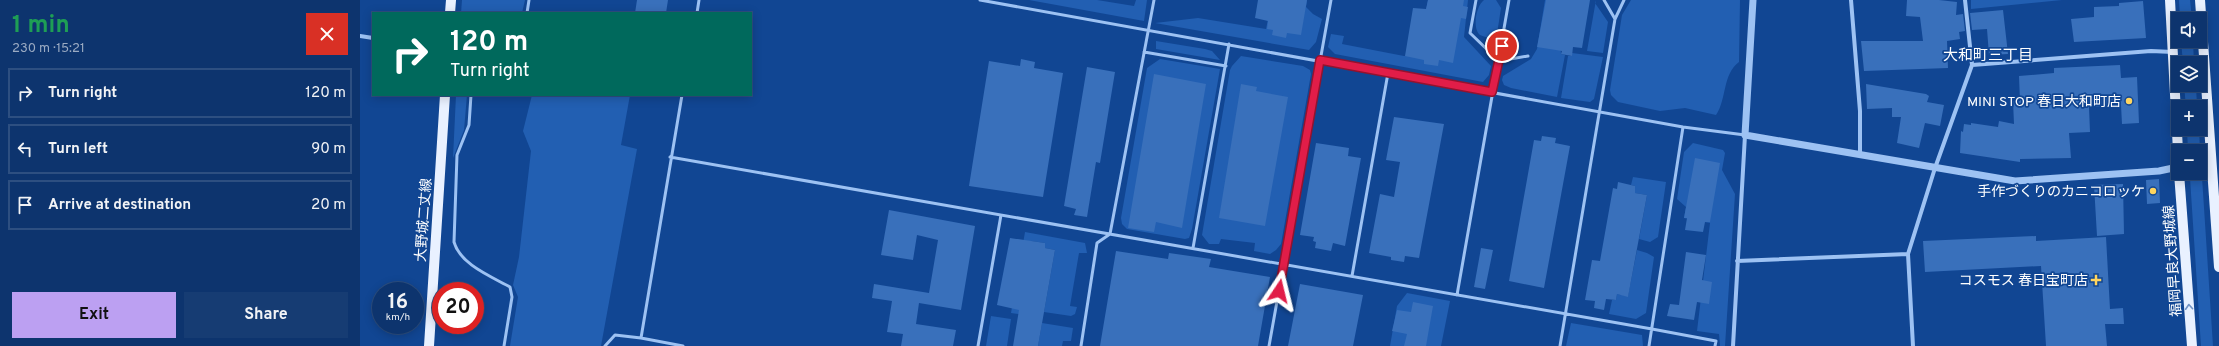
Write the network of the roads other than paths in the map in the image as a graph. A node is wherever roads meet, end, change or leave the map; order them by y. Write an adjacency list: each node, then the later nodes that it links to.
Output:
1 (451, 0): 16 (main road)
2 (529, 0): 17 (lane)
3 (699, 0): 18 (lane)
4 (980, 0): 20 (lane)
5 (1154, 0): 20 (lane)
6 (1331, 0): 27 (lane)
7 (1476, 0): 28 (lane)
8 (1509, 0): 28 (lane)
9 (1604, 0): 19 (lane)
10 (1624, 0): 19 (lane)
11 (1753, 0): 38 (street)
12 (1851, 0): 40 (street)
13 (1965, 0): 29 (street)
14 (2170, 0): 25 (main road)
15 (2200, 0): 42 (main road)
16 (450, 12)
17 (527, 12)
18 (697, 12)
19 (1616, 18): 36 (lane)
20 (1148, 30): 23 (lane); 24 (lane)
21 (360, 36): 22 (street)
22 (372, 38)
23 (1229, 44): 27 (lane); 30 (lane)
24 (1144, 52): 30 (lane); 47 (lane)
25 (2174, 52): 29 (street); 39 (main road)
26 (1528, 56): 28 (lane)
27 (1320, 60): 31 (lane); 51 (lane)
28 (1499, 61): 32 (lane)
29 (1972, 65): 43 (street)
30 (1226, 66): 48 (lane)
31 (1388, 73): 32 (lane); 53 (lane)
32 (1492, 92): 36 (lane); 54 (lane)
33 (445, 96): 58 (main road, 大野城二丈線)
34 (471, 96): 59 (lane)
35 (682, 96): 41 (lane)
36 (1599, 112): 37 (lane); 55 (lane)
37 (1683, 127): 38 (lane); 56 (lane)
38 (1745, 135): 40 (street); 50 (street)
39 (2178, 144)
40 (1860, 155): 43 (street)
41 (670, 157): 46 (lane); 57 (lane)
42 (2215, 165): 52 (main road)
43 (1935, 168): 44 (street); 49 (street)
44 (2171, 169)
45 (2180, 180): 70 (main road, 福岡早良大野城線, one-way to 45)
46 (1001, 215): 47 (lane); 62 (lane)
47 (1110, 234): 48 (lane); 63 (lane)
48 (1193, 248): 51 (lane)
49 (1908, 254): 50 (street); 69 (street)
50 (1737, 261): 68 (street)
51 (1283, 264): 53 (lane); 64 (lane)
52 (2219, 267)
53 (1352, 276): 54 (lane)
54 (1457, 295): 55 (lane)
55 (1566, 314): 56 (lane); 65 (lane)
56 (1652, 329): 66 (lane); 67 (lane)
57 (641, 338): 60 (lane); 61 (lane)
58 (429, 346)
59 (504, 346)
60 (606, 346)
61 (683, 346)
62 (978, 346)
63 (1080, 346)
64 (1269, 346)
65 (1560, 346)
66 (1650, 346)
67 (1715, 346)
68 (1733, 346)
69 (1913, 346)
70 (2192, 346)

